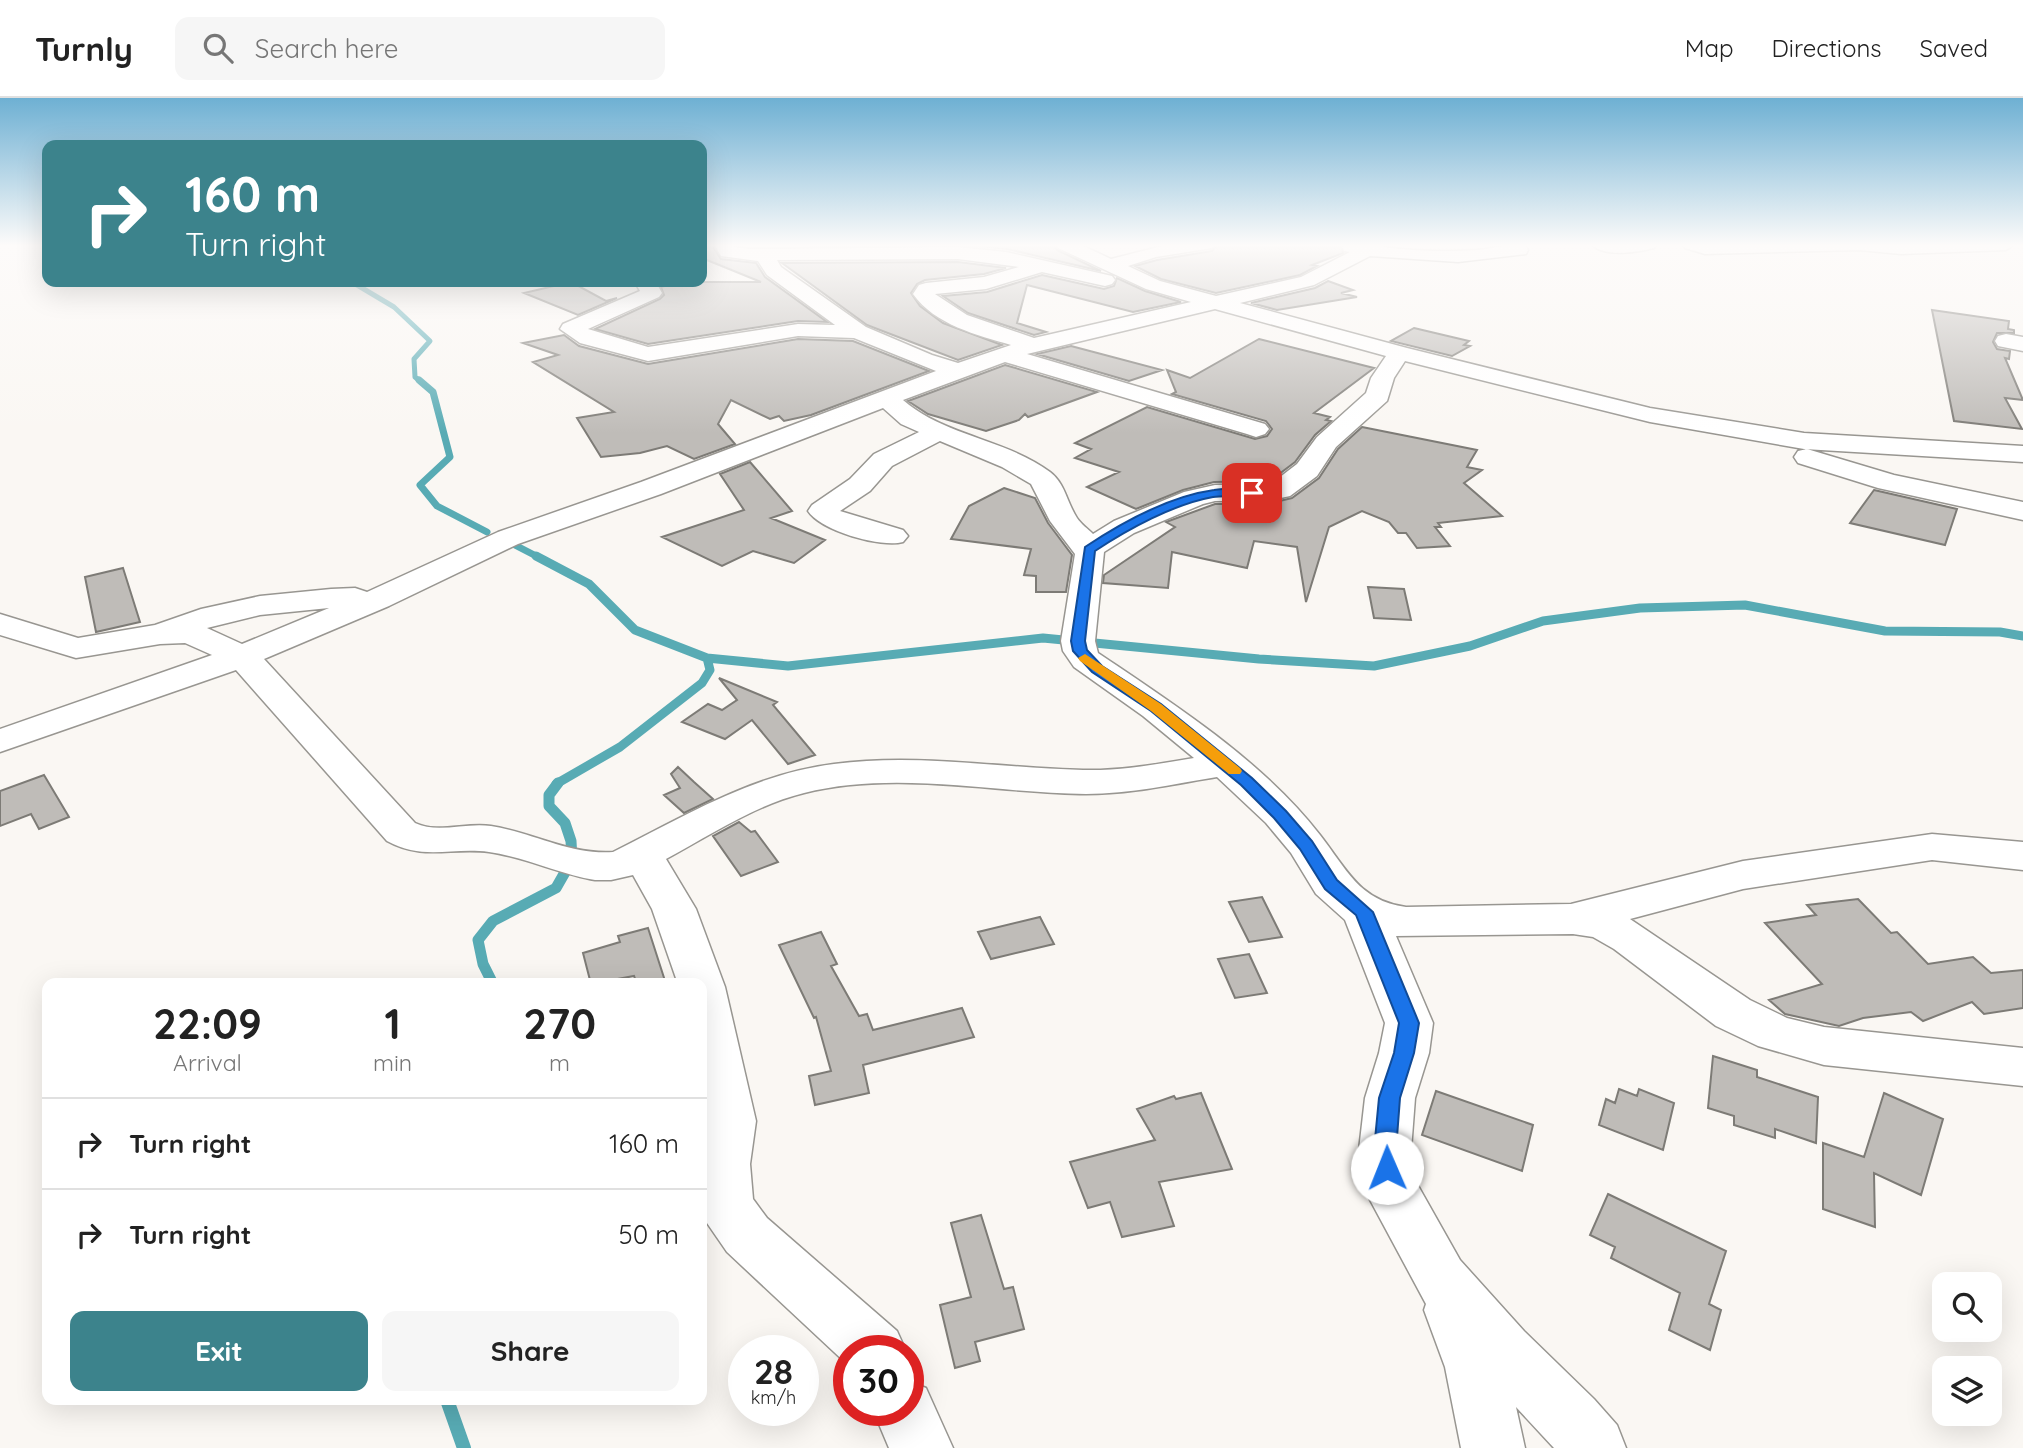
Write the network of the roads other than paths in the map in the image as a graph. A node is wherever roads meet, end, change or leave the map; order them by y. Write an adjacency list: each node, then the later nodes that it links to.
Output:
1 (620, 307): 6 (street)
2 (825, 307): 6 (street)
3 (940, 307): 7 (street)
4 (1192, 307): 7 (street)
5 (1231, 307): 8 (street)
6 (858, 332): 10 (street)
7 (1032, 345): 9 (street)
8 (1400, 353): 12 (street); 18 (street)
9 (1005, 355): 10 (street); 13 (street)
10 (959, 370): 11 (street)
11 (888, 400): 14 (street); 19 (street)
12 (1701, 425): 15 (street); 16 (street)
13 (1256, 429)
14 (938, 432): 17 (street); 18 (street)
15 (2023, 454)
16 (2023, 510)
17 (893, 536)
18 (1089, 549): 24 (street)
19 (378, 599): 21 (street); 22 (street)
20 (0, 624): 21 (street)
21 (160, 634): 22 (street)
22 (242, 656): 23 (street); 25 (street)
23 (0, 741)
24 (1227, 765): 25 (street); 27 (street)
25 (642, 855): 29 (street)
26 (2023, 856): 28 (street)
27 (1364, 912): 28 (street); 32 (street)
28 (1573, 919): 31 (street)
29 (699, 978)
30 (707, 1013): 33 (street)
31 (2023, 1067)
32 (1440, 1278): 36 (street); 37 (street)
33 (858, 1335)
34 (911, 1426): 35 (street)
35 (921, 1448)
36 (1493, 1448)
37 (1594, 1448)

